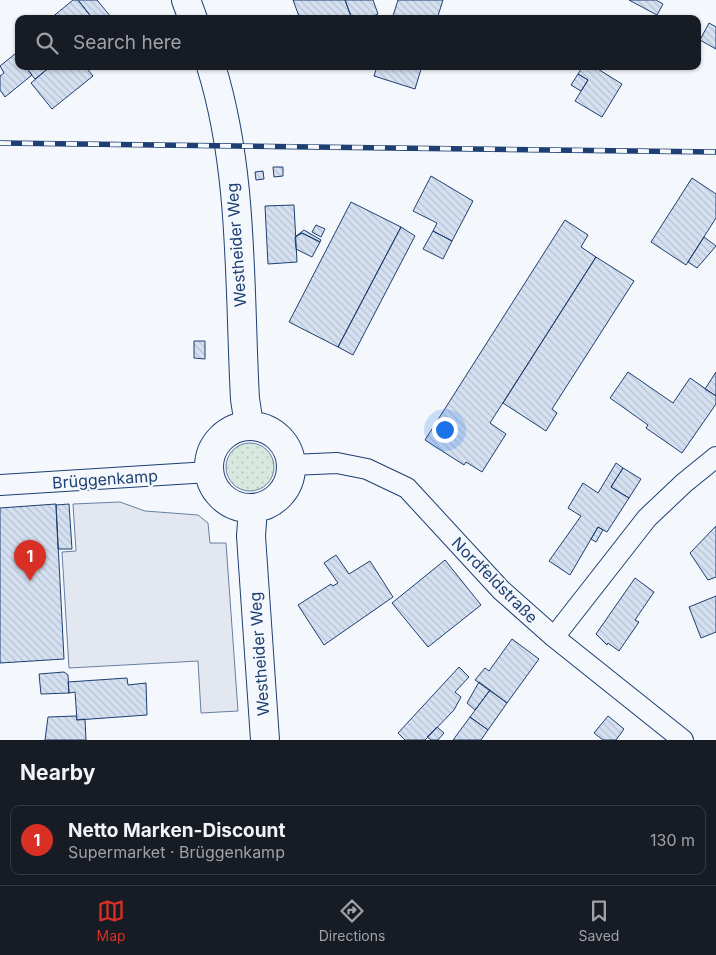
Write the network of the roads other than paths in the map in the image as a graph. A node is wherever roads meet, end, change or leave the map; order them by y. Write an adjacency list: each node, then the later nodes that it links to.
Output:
1 (186, 0): 2 (main road)
2 (192, 15)
3 (212, 70): 4 (main road, Westheider Weg)
4 (249, 425): 6 (main road); 7 (main road)
5 (716, 457): 10 (street)
6 (292, 464): 9 (main road); 10 (street, Nordfeldstraße)
7 (209, 472): 8 (street, Brüggenkamp); 9 (main road)
8 (0, 485)
9 (253, 508): 11 (main road, Westheider Weg)
10 (554, 637): 12 (street, Nordfeldstraße)
11 (265, 740)
12 (683, 740)

